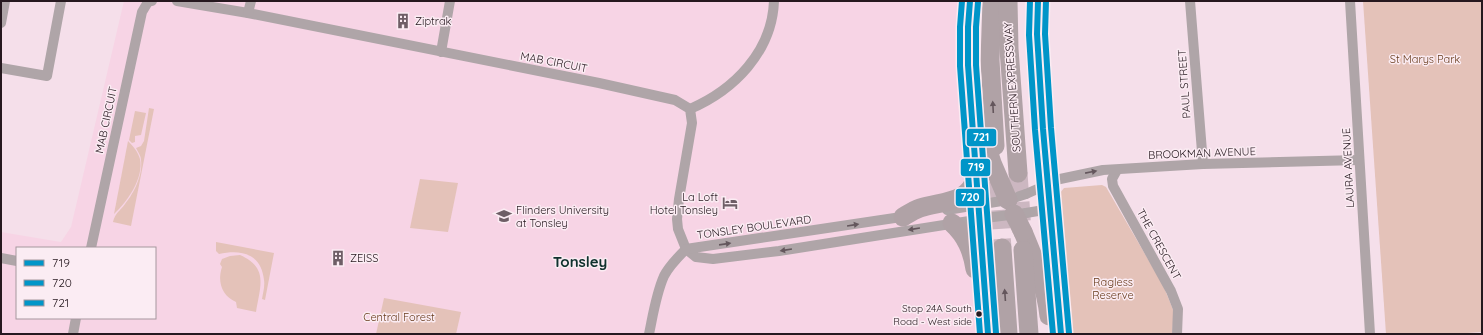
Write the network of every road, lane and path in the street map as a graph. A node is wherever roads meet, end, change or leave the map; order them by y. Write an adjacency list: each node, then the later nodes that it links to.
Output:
1 (61, 1): 17 (street)
2 (152, 1): 32 (street, MAB CIRCUIT)
3 (177, 1): 14 (street, MAB CIRCUIT)
4 (251, 1): 14 (street)
5 (450, 1): 16 (street)
6 (774, 1): 19 (street)
7 (970, 1): 18 (highway)
8 (992, 1): 20 (highway, SOUTHERN EXPRESSWAY, one-way to 8)
9 (1008, 1): 24 (highway, SOUTHERN EXPRESSWAY)
10 (1038, 1): 26 (highway)
11 (1190, 1): 22 (street, PAUL STREET)
12 (1350, 1): 21 (street, LAURA AVENUE)
13 (4, 5): 15 (street)
14 (248, 13): 16 (street, MAB CIRCUIT)
15 (1, 23)
16 (441, 52): 19 (street, MAB CIRCUIT)
17 (1, 68)
18 (969, 78): 20 (highway); 25 (highway)
19 (690, 110): 35 (street)
20 (989, 140): 27 (highway, bridge)
21 (1359, 160): 22 (street, BROOKMAN AVENUE); 48 (street, LAURA AVENUE)
22 (1203, 164): 23 (street, BROOKMAN AVENUE)
23 (1117, 170): 26 (street, BROOKMAN AVENUE, one-way to 23); 47 (street, THE CRESCENT)
24 (1018, 174)
25 (976, 177): 29 (highway); 30 (highway)
26 (1048, 184): 27 (street, TONSLEY BOULEVARD, bridge); 28 (highway)
27 (1016, 209): 28 (street, TONSLEY BOULEVARD); 29 (street, TONSLEY BOULEVARD, bridge); 29 (street, TONSLEY BOULEVARD, bridge); 45 (highway, bridge)
28 (1050, 209): 46 (highway)
29 (982, 211): 30 (street, TONSLEY BOULEVARD); 31 (street, TONSLEY BOULEVARD); 38 (highway)
30 (903, 217): 35 (street, TONSLEY BOULEVARD, one-way to 30)
31 (952, 223): 35 (street, TONSLEY BOULEVARD, one-way to 35); 38 (highway)
32 (91, 247)
33 (1002, 248): 43 (highway, one-way to 33)
34 (1023, 248): 44 (highway)
35 (686, 250): 41 (street)
36 (1, 258): 37 (street)
37 (16, 261)
38 (985, 285): 42 (highway)
39 (75, 320): 40 (street)
40 (74, 334)
41 (649, 334)
42 (988, 334)
43 (1008, 334)
44 (1029, 334)
45 (1050, 334)
46 (1060, 334)
47 (1177, 334)
48 (1370, 334)

